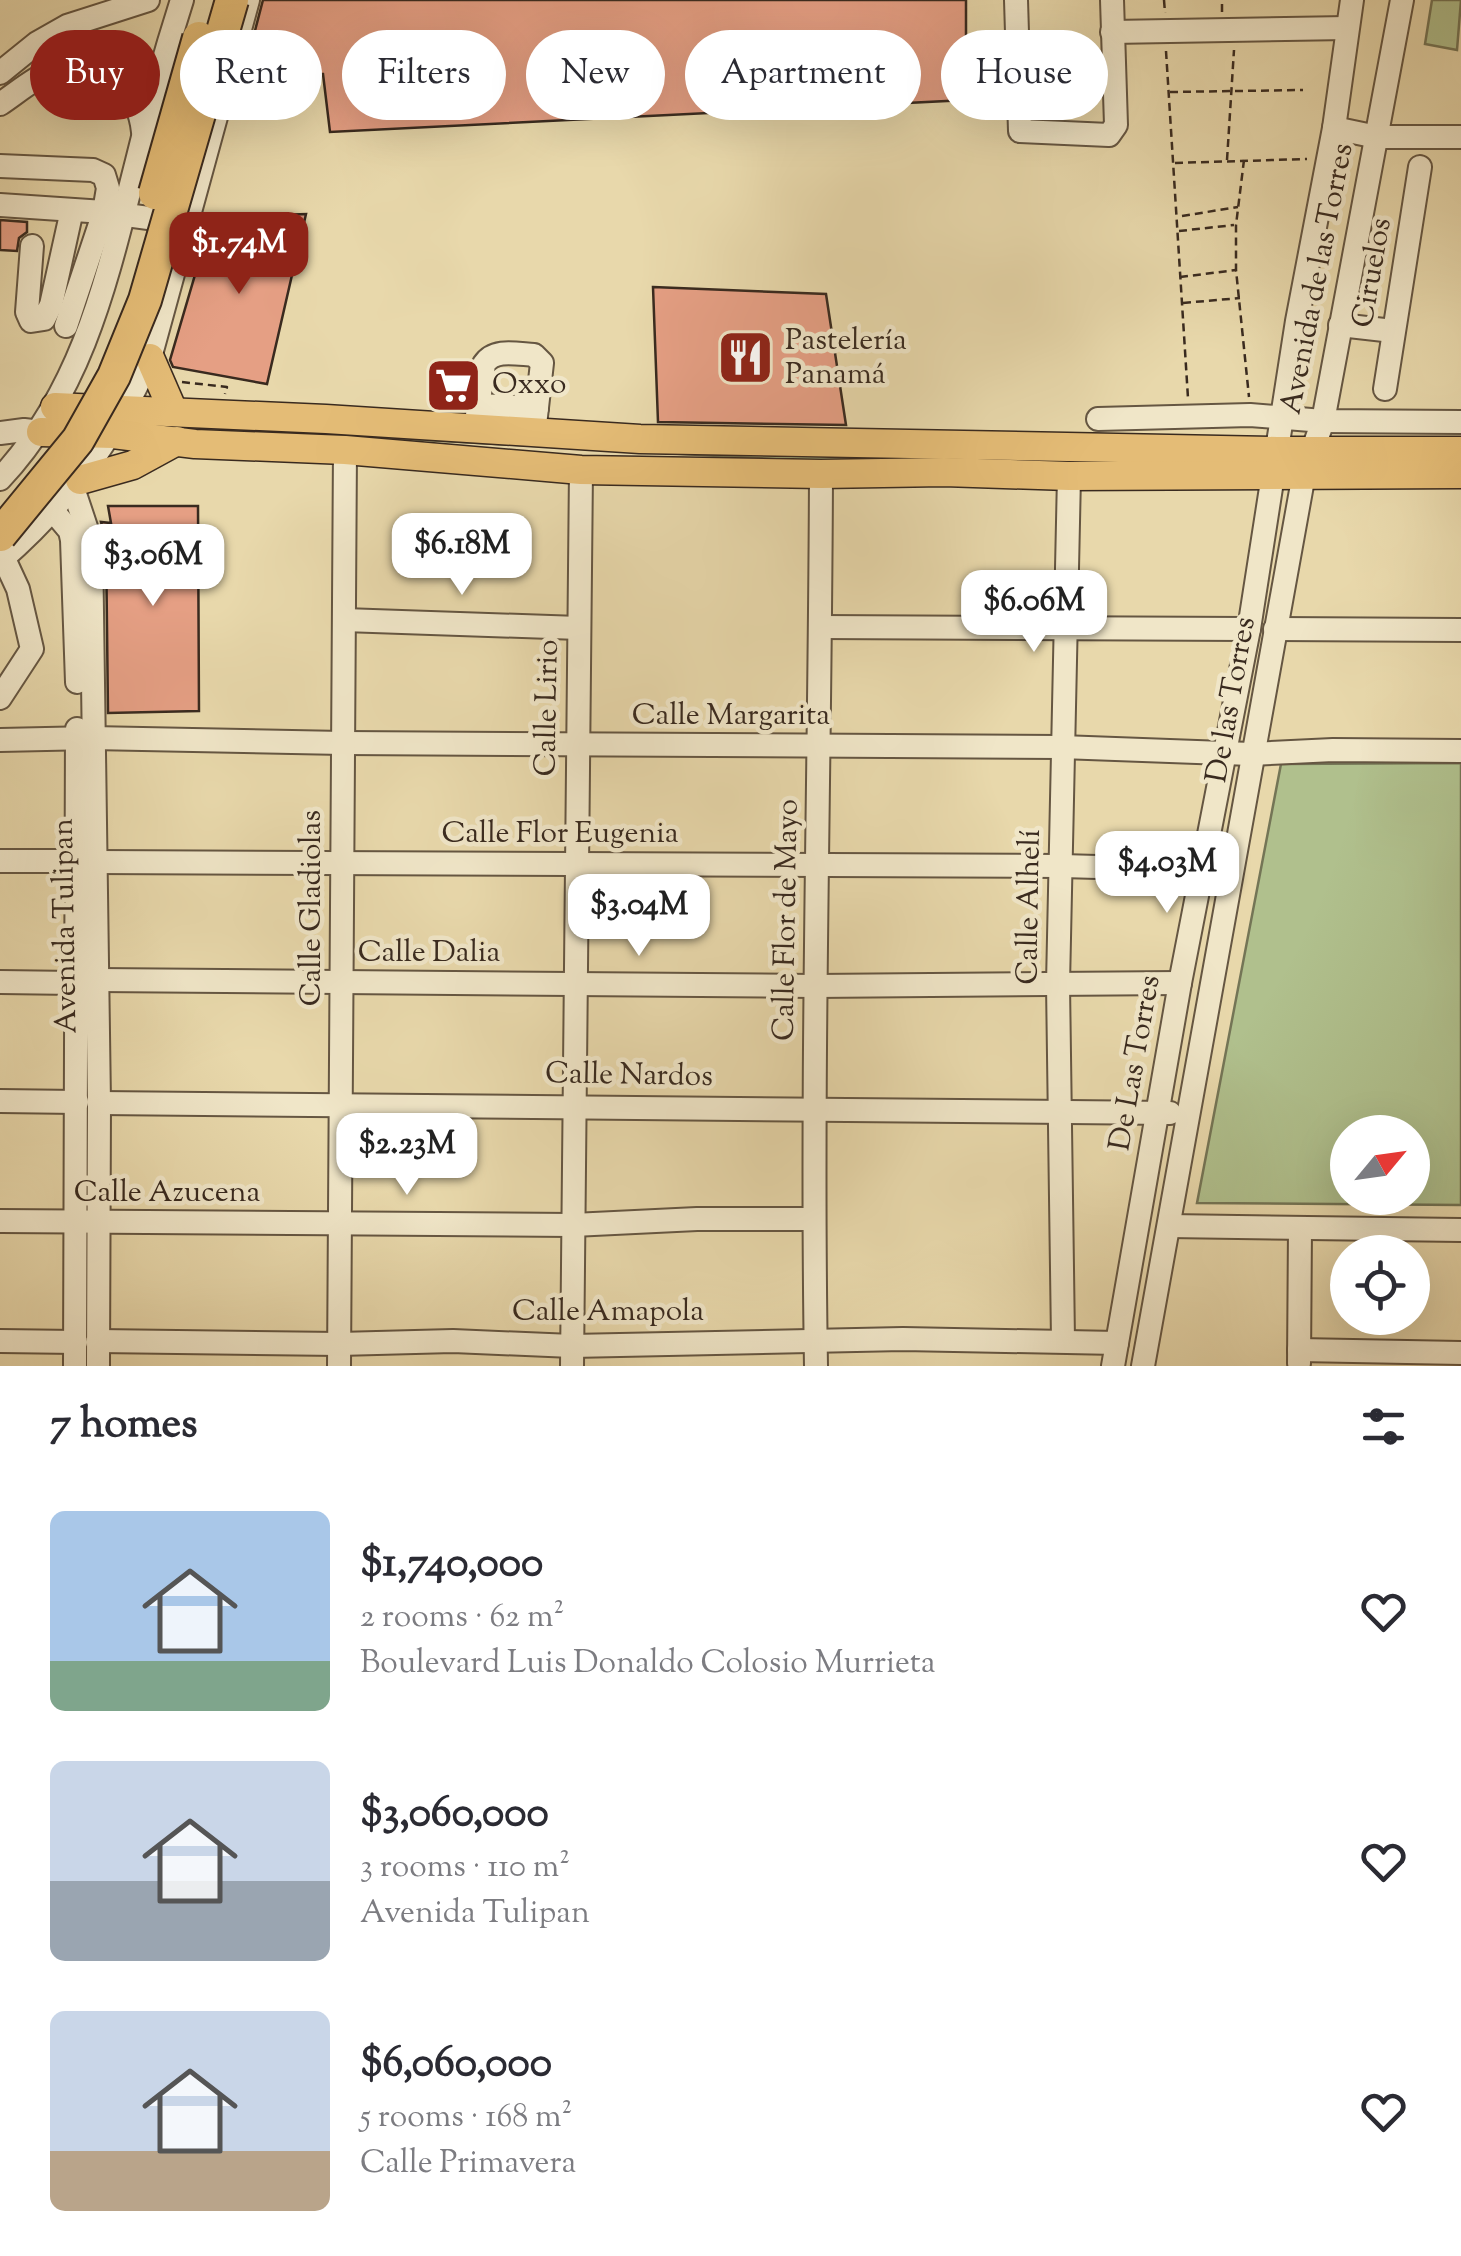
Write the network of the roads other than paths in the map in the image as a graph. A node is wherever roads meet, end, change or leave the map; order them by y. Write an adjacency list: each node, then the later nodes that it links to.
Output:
1 (148, 0): 12 (street)
2 (182, 0): 15 (street)
3 (210, 0): 52 (highway, bridge)
4 (232, 0): 54 (highway, bridge)
5 (248, 0): 23 (street)
6 (1016, 0): 11 (street)
7 (1112, 0): 11 (street)
8 (1352, 0): 10 (street, Avenida de las Torres)
9 (1402, 0): 16 (street, Avenida de las Torres)
10 (1347, 28): 11 (street); 14 (street, Avenida de las Torres)
11 (1112, 32)
12 (0, 73)
13 (0, 104): 15 (street)
14 (1334, 128): 16 (street); 32 (street, Avenida de las Torres)
15 (144, 134): 22 (street)
16 (1377, 137): 17 (street); 25 (street, Avenida de las Torres)
17 (1461, 137)
18 (0, 166): 22 (street)
19 (1420, 167): 27 (street, Ciruelos)
20 (0, 205): 21 (street)
21 (72, 210): 22 (street); 24 (street)
22 (114, 213): 23 (street); 26 (street); 30 (street)
23 (187, 224): 28 (street)
24 (32, 246)
25 (1340, 325): 27 (street); 36 (street, Avenida de las Torres)
26 (66, 326)
27 (1393, 331): 29 (street, Ciruelos)
28 (150, 358): 31 (main road); 37 (street)
29 (1385, 389)
30 (56, 407): 37 (main road); 39 (street)
31 (173, 411): 33 (main road); 37 (main road)
32 (1283, 416): 34 (street); 36 (street); 45 (street, Avenida de las Torres)
33 (476, 417): 35 (main road); 35 (street)
34 (1098, 419)
35 (536, 421): 45 (main road)
36 (1323, 421): 38 (street); 44 (street, Avenida de las Torres)
37 (120, 422): 39 (main road); 41 (main road); 51 (street)
38 (1461, 422)
39 (32, 431): 40 (street); 50 (street)
40 (0, 434)
41 (177, 441): 42 (main road); 51 (main road)
42 (345, 450): 46 (main road); 56 (street, Calle Gladiolas)
43 (1461, 451): 44 (main road)
44 (1308, 462): 45 (main road); 48 (main road); 61 (street, De las Torres)
45 (1276, 463): 49 (main road); 60 (street, De Las Torres)
46 (580, 470): 47 (main road); 58 (street, Calle Lirio)
47 (821, 474): 49 (main road); 57 (street, Calle Flor de Mayo)
48 (1461, 474)
49 (1069, 476): 59 (street, Calle Alhelí)
50 (0, 479)
51 (77, 484): 53 (street); 63 (street, Avenida Tulipan)
52 (0, 505)
53 (54, 512): 54 (street); 63 (street, Avenida Tulipan)
54 (1, 551): 55 (street)
55 (9, 596): 64 (street)
56 (344, 620): 58 (street); 68 (street, Calle Gladiolas)
57 (820, 626): 59 (street); 70 (street, Calle Flor de Mayo)
58 (579, 628): 69 (street, Calle Lirio)
59 (1064, 629): 60 (street); 71 (street, Calle Alhelí)
60 (1249, 629): 73 (street, De Las Torres)
61 (1275, 629): 62 (street); 74 (street, De las Torres)
62 (1461, 630)
63 (81, 647): 64 (street); 66 (street, Avenida Tulipan)
64 (32, 649): 65 (street)
65 (0, 698)
66 (84, 739): 67 (street, Calle Margarita); 68 (street, Calle Margarita); 76 (street, Avenida Tulipan)
67 (0, 740)
68 (343, 743): 69 (street, Calle Margarita); 77 (street, Calle Gladiolas)
69 (578, 745): 70 (street, Calle Margarita); 78 (street, Calle Lirio)
70 (820, 747): 71 (street, Calle Margarita); 80 (street, Calle Flor de Mayo)
71 (1061, 747): 73 (street, Calle Margarita); 79 (street, Calle Alhelí)
72 (1461, 751): 74 (street, Calle Margarita)
73 (1226, 753): 74 (street, Calle Margarita); 81 (street, De Las Torres)
74 (1252, 754): 96 (street, De las Torres)
75 (0, 861): 76 (street, Calle Flor Eugenia)
76 (85, 862): 77 (street, Calle Flor Eugenia); 82 (street, Avenida Tulipan)
77 (342, 864): 78 (street, Calle Flor Eugenia); 84 (street, Calle Gladiolas)
78 (576, 864): 80 (street, Calle Flor Eugenia); 86 (street, Calle Lirio)
79 (1062, 866): 80 (street, Calle Flor Eugenia); 81 (street, Calle Flor Eugenia); 87 (street, Calle Alhelí)
80 (816, 867): 88 (street, Calle Flor de Mayo)
81 (1204, 870): 85 (street, De Las Torres)
82 (86, 981): 83 (street, Calle Dalia); 84 (street, Calle Dalia); 90 (street, Avenida Tulipan)
83 (0, 982)
84 (342, 983): 86 (street, Calle Dalia); 91 (street, Calle Gladiolas)
85 (1180, 983): 87 (street, Calle Dalia); 95 (street, De Las Torres)
86 (576, 984): 88 (street, Calle Dalia); 92 (street, Calle Lirio)
87 (1058, 984): 88 (street, Calle Dalia); 94 (street, Calle Alhelí)
88 (816, 986): 93 (street, Calle Flor de Mayo)
89 (0, 1102): 90 (street, Calle Nardos)
90 (88, 1103): 91 (street, Calle Nardos); 99 (street, Avenida Tulipan)
91 (341, 1104): 92 (street, Calle Nardos); 100 (street, Calle Gladiolas)
92 (574, 1105): 93 (street, Calle Nardos); 101 (street, Calle Lirio)
93 (816, 1109): 94 (street, Calle Nardos); 97 (street, Calle Flor de Mayo)
94 (1057, 1111): 95 (street, Calle Nardos); 106 (street, Calle Alhelí)
95 (1158, 1112): 96 (street, De las Torres); 110 (street, De Las Torres)
96 (1189, 1114): 102 (street, De las Torres)
97 (814, 1219): 101 (street, Calle Azucena); 105 (street, Calle Flor de Mayo)
98 (0, 1221): 99 (street, Calle Azucena)
99 (88, 1222): 100 (street, Calle Azucena); 108 (street, Avenida Tulipan)
100 (340, 1224): 101 (street, Calle Azucena); 111 (street, Calle Gladiolas)
101 (573, 1225): 112 (street, Calle Lirio)
102 (1169, 1226): 103 (street); 117 (street, De las Torres)
103 (1300, 1228): 104 (street); 113 (street)
104 (1461, 1230)
105 (816, 1340): 106 (street, Calle Amapola); 112 (street, Calle Amapola); 116 (street, Calle Flor de Mayo)
106 (1063, 1340): 110 (street, Calle Amapola)
107 (0, 1341): 108 (street, Calle Amapola)
108 (87, 1341): 111 (street, Calle Amapola); 114 (street, Avenida Tulipan); 115 (street, Avenida Tulipan)
109 (1461, 1353): 113 (street)
110 (1115, 1354)
111 (339, 1355): 112 (street, Calle Amapola)
112 (572, 1356)
113 (1299, 1358)
114 (75, 1366)
115 (98, 1366)
116 (816, 1366)
117 (1143, 1366)

